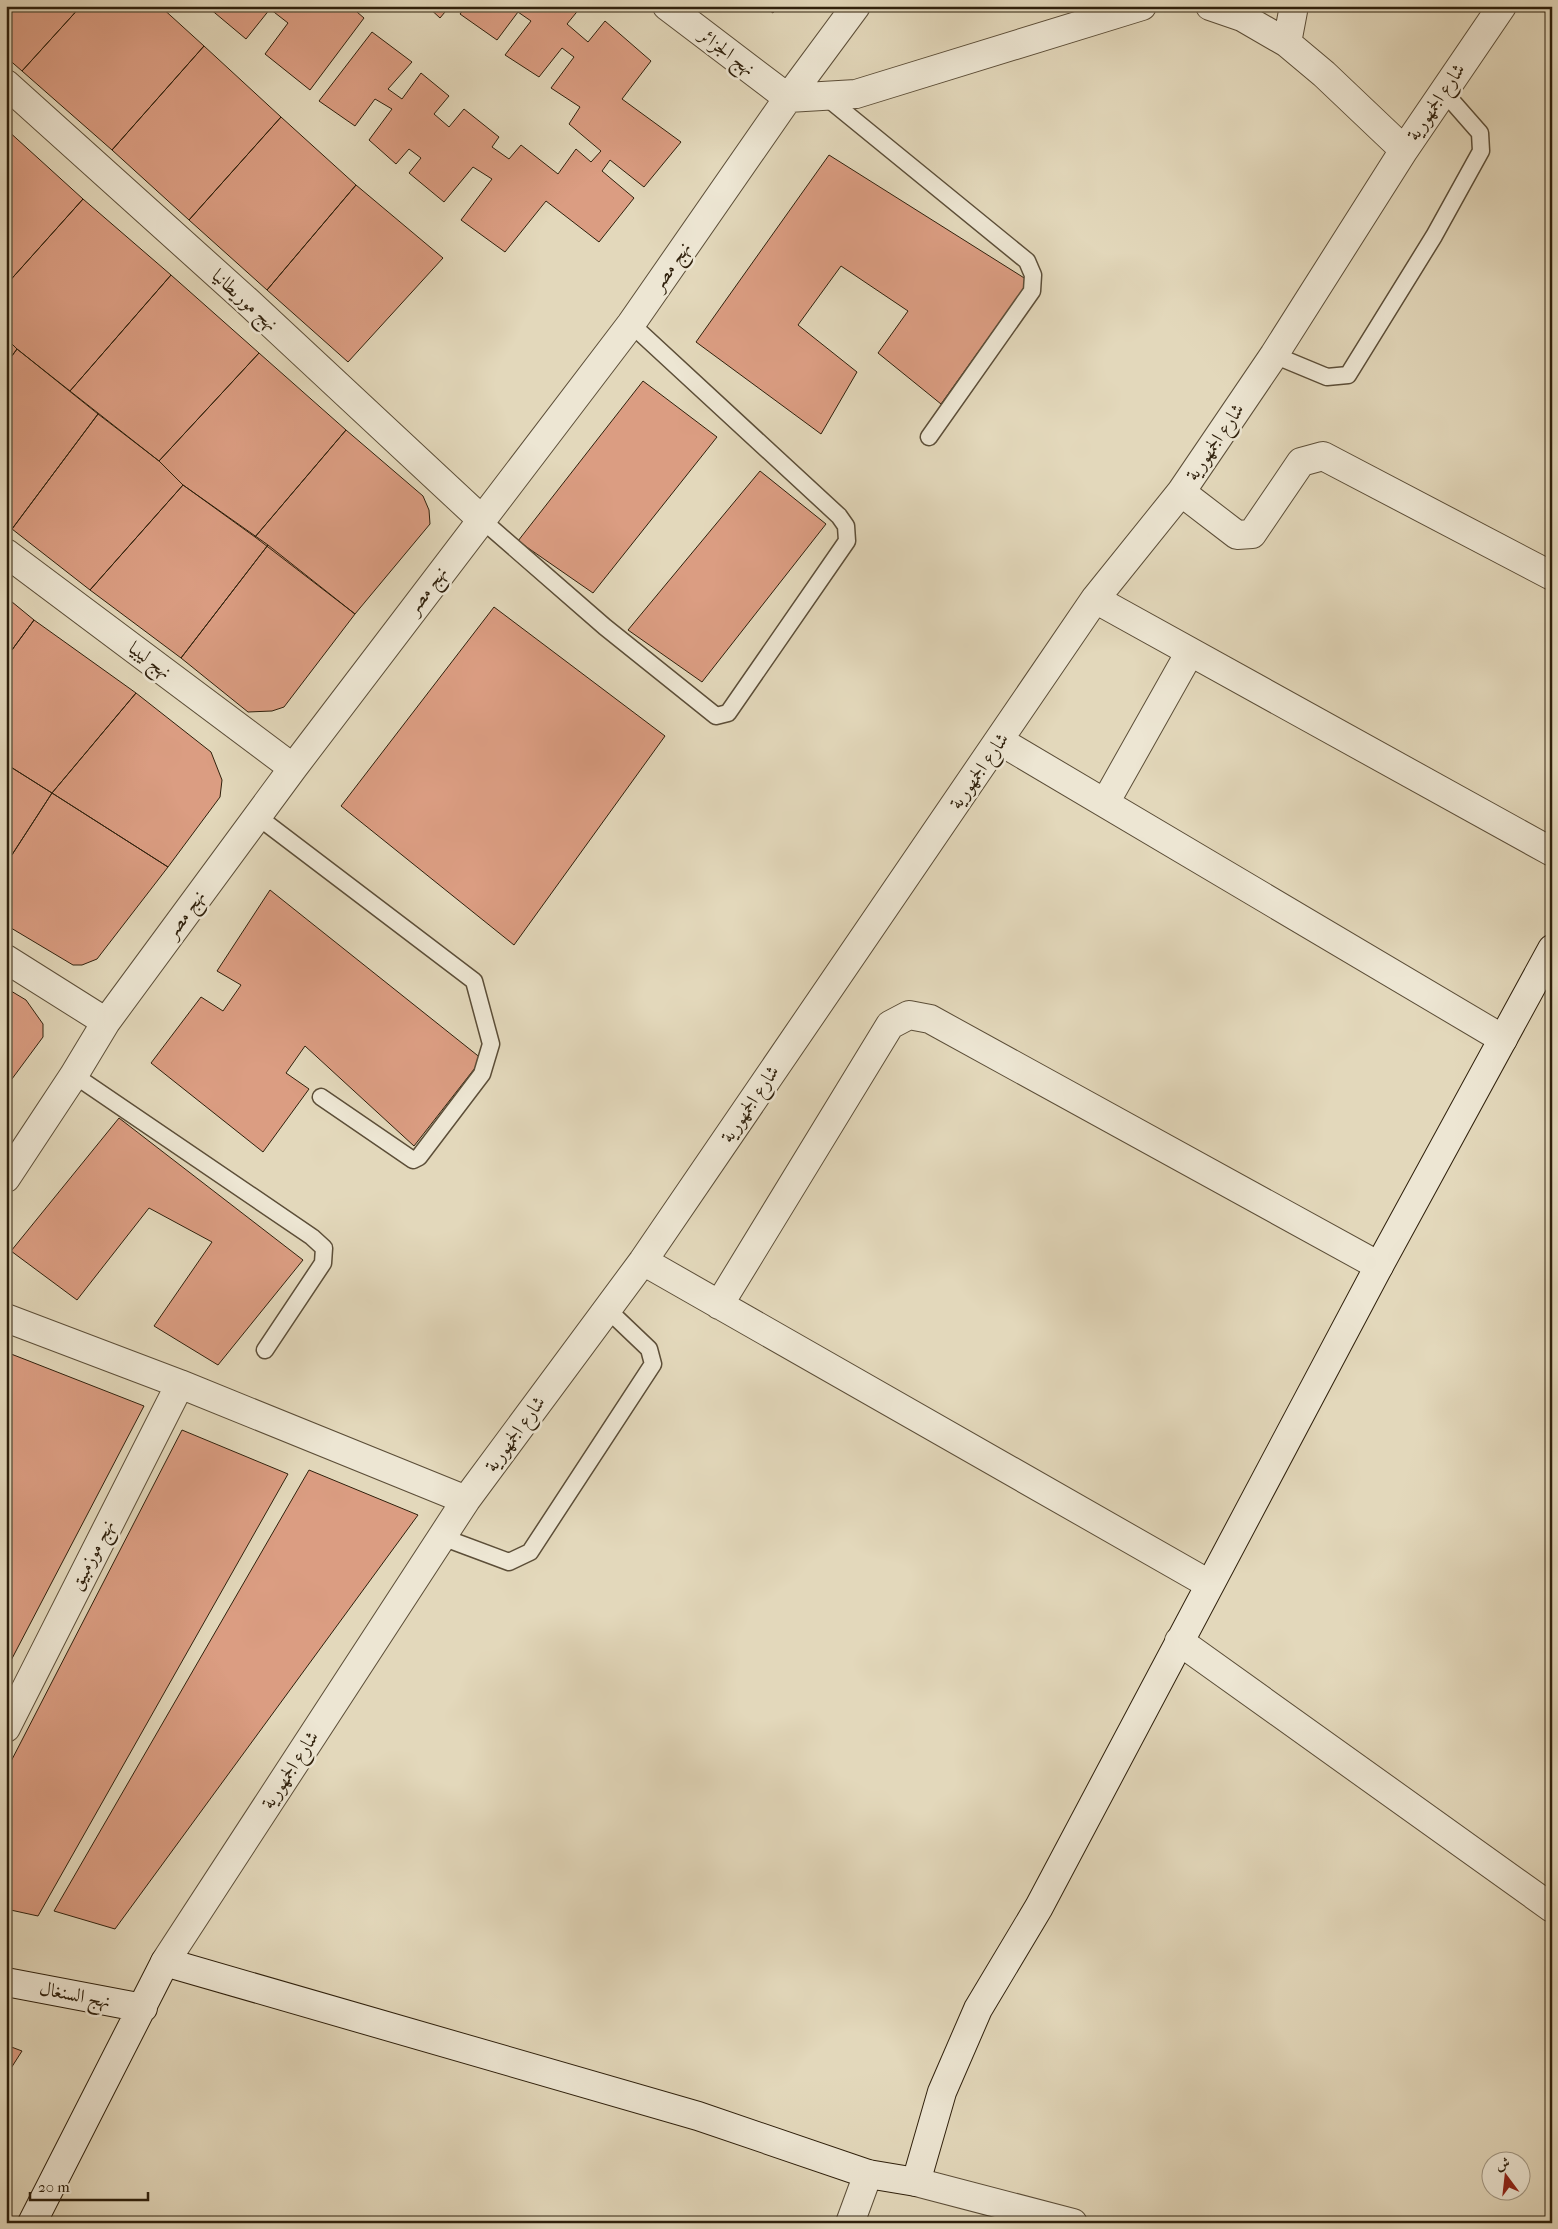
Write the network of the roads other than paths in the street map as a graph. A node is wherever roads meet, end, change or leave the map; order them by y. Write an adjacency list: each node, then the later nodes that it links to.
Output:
1 (666, 6): 11 (street, نهج الجزائر)
2 (856, 6): 11 (street, نهج مصر)
3 (1142, 6): 10 (street)
4 (1210, 6): 7 (street)
5 (1294, 6): 7 (street)
6 (1502, 6): 9 (street, شارع الجمهورية)
7 (1287, 43): 12 (street)
8 (6, 84): 17 (street, نهج موريطانيا)
9 (1444, 92): 12 (street, شارع الجمهورية); 14 (lane)
10 (826, 97): 11 (street); 15 (lane)
11 (788, 98): 13 (street, نهج مصر)
12 (1404, 150): 14 (street, شارع الجمهورية)
13 (631, 324): 17 (street, نهج مصر); 17 (lane)
14 (1274, 355): 16 (street, شارع الجمهورية)
15 (929, 437)
16 (1181, 492): 19 (street); 20 (street, شارع الجمهورية)
17 (481, 519): 23 (street, نهج مصر)
18 (6, 554): 23 (street, نهج ليبيا)
19 (1552, 576)
20 (1095, 600): 21 (street); 22 (street, شارع الجمهورية)
21 (1190, 652): 24 (street); 26 (street)
22 (1000, 741): 24 (street); 35 (street, شارع الجمهورية)
23 (293, 768): 25 (street, نهج مصر)
24 (1105, 803): 31 (street)
25 (257, 816): 30 (street, نهج مصر); 33 (lane)
26 (1552, 852)
27 (1552, 948): 29 (street)
28 (6, 959): 30 (street)
29 (1545, 976): 31 (street)
30 (106, 1022): 32 (street, نهج مصر)
31 (1503, 1039): 36 (street)
32 (74, 1075): 34 (street, نهج مصر); 40 (lane)
33 (321, 1097)
34 (6, 1178)
35 (643, 1261): 37 (street); 38 (street, شارع الجمهورية)
36 (1379, 1266): 37 (street); 44 (street)
37 (719, 1304): 44 (street)
38 (607, 1309): 42 (street, شارع الجمهورية); 43 (lane)
39 (6, 1318): 41 (street)
40 (264, 1350)
41 (180, 1384): 42 (street); 46 (street, نهج موزمبيق)
42 (466, 1500): 43 (street, شارع الجمهورية)
43 (442, 1536): 48 (street, شارع الجمهورية)
44 (1209, 1584): 45 (street)
45 (1179, 1641): 47 (street); 52 (street)
46 (6, 1728)
47 (1552, 1908)
48 (165, 1962): 50 (street, شارع الجمهورية); 51 (street)
49 (6, 1982): 50 (street, نهج السنغال)
50 (143, 2008): 53 (street, شارع الجمهورية)
51 (868, 2174): 52 (street); 54 (street)
52 (916, 2182): 55 (street)
53 (32, 2223)
54 (850, 2223)
55 (1073, 2223)

